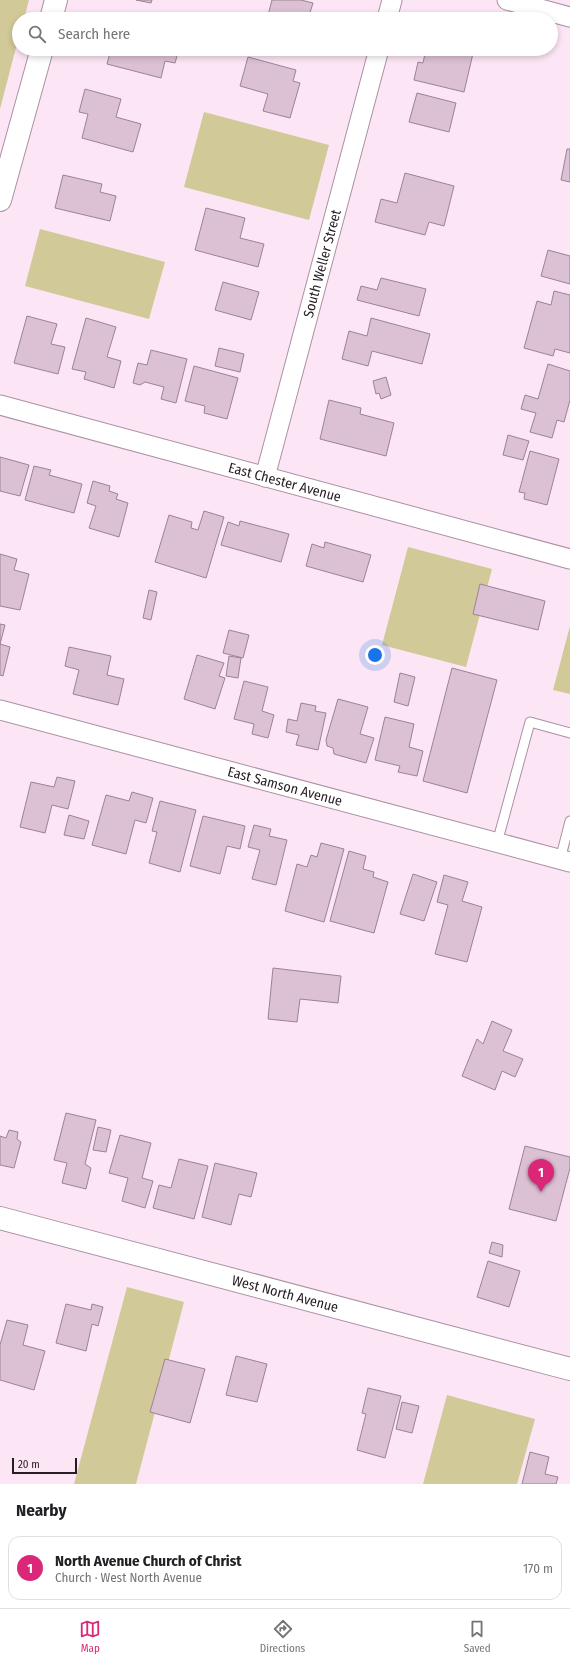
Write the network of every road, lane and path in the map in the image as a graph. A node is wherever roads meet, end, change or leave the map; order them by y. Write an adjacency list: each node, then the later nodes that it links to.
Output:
1 (56, 0): 4 (street)
2 (392, 0): 5 (street)
3 (507, 0): 6 (street)
4 (53, 12)
5 (388, 12)
6 (551, 12)
7 (558, 14): 8 (street)
8 (570, 17)
9 (40, 56): 11 (street)
10 (377, 56): 13 (street, South Weller Street)
11 (0, 200)
12 (0, 405): 13 (street, East Chester Avenue)
13 (265, 477): 14 (street, East Chester Avenue)
14 (570, 559)
15 (0, 710): 18 (street, East Samson Avenue)
16 (570, 733): 18 (lane)
17 (570, 821): 19 (lane)
18 (497, 843): 19 (street, East Samson Avenue)
19 (565, 861)
20 (0, 1218): 21 (street, West North Avenue)
21 (570, 1369)

